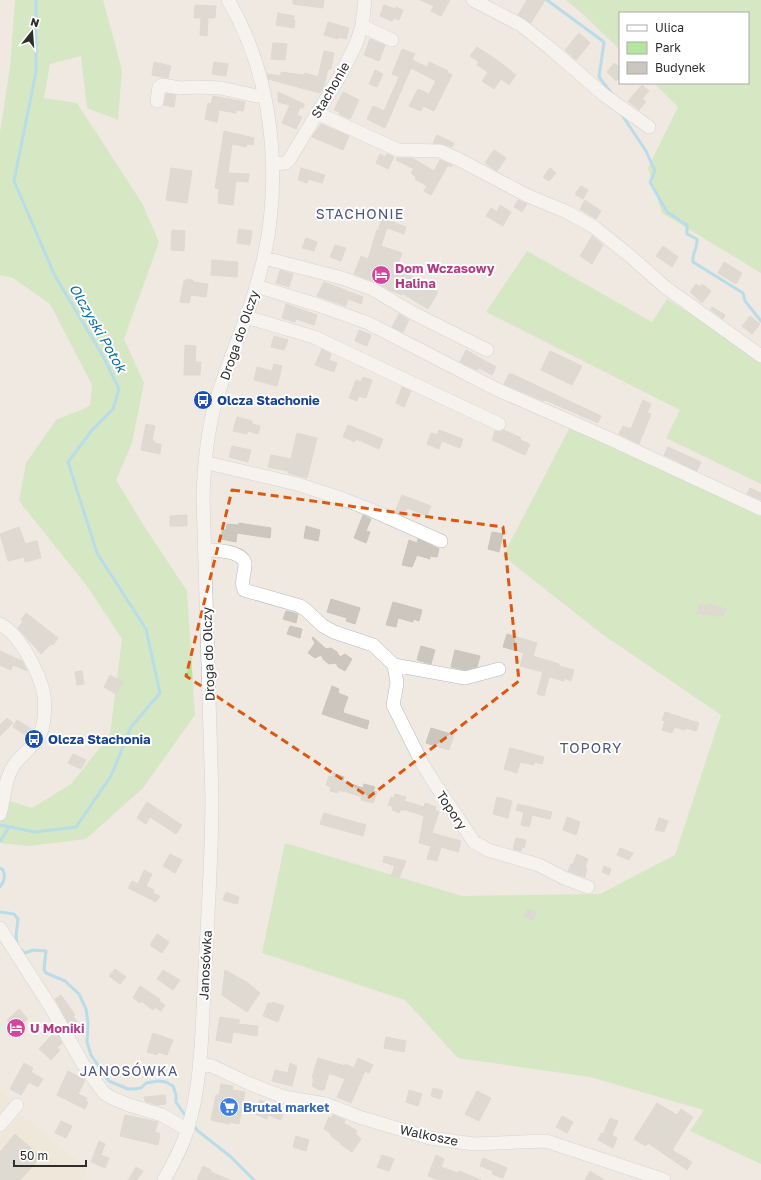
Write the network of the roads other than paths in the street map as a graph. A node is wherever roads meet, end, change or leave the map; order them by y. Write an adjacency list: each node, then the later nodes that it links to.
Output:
1 (228, 0): 6 (street, Droga do Olczy)
2 (365, 0): 4 (street, Stachonie)
3 (473, 0): 9 (street)
4 (362, 26): 5 (street); 8 (street, Stachonie)
5 (392, 40)
6 (263, 95): 7 (street); 10 (street, Droga do Olczy)
7 (157, 101)
8 (317, 113): 10 (street, Stachonie); 15 (street)
9 (649, 127)
10 (272, 164): 11 (street, Droga do Olczy)
11 (264, 258): 12 (street, Droga do Olczy); 14 (street)
12 (256, 286): 13 (street, Droga do Olczy); 18 (street)
13 (246, 317): 16 (street); 17 (street, Droga do Olczy)
14 (487, 350)
15 (761, 356)
16 (499, 424)
17 (205, 464): 19 (street); 20 (street, Droga do Olczy)
18 (761, 509)
19 (440, 541)
20 (205, 550): 22 (street); 24 (street, Droga do Olczy)
21 (0, 624): 25 (street)
22 (394, 665): 23 (street); 26 (street, Topory)
23 (499, 669)
24 (212, 798): 28 (street, Janosówka)
25 (1, 809)
26 (588, 887)
27 (0, 928): 31 (street)
28 (199, 1064): 31 (street, Janosówka); 33 (street, Walkosze)
29 (17, 1105): 30 (street)
30 (0, 1125)
31 (188, 1130): 32 (street, Janosówka)
32 (164, 1180)
33 (664, 1180)

